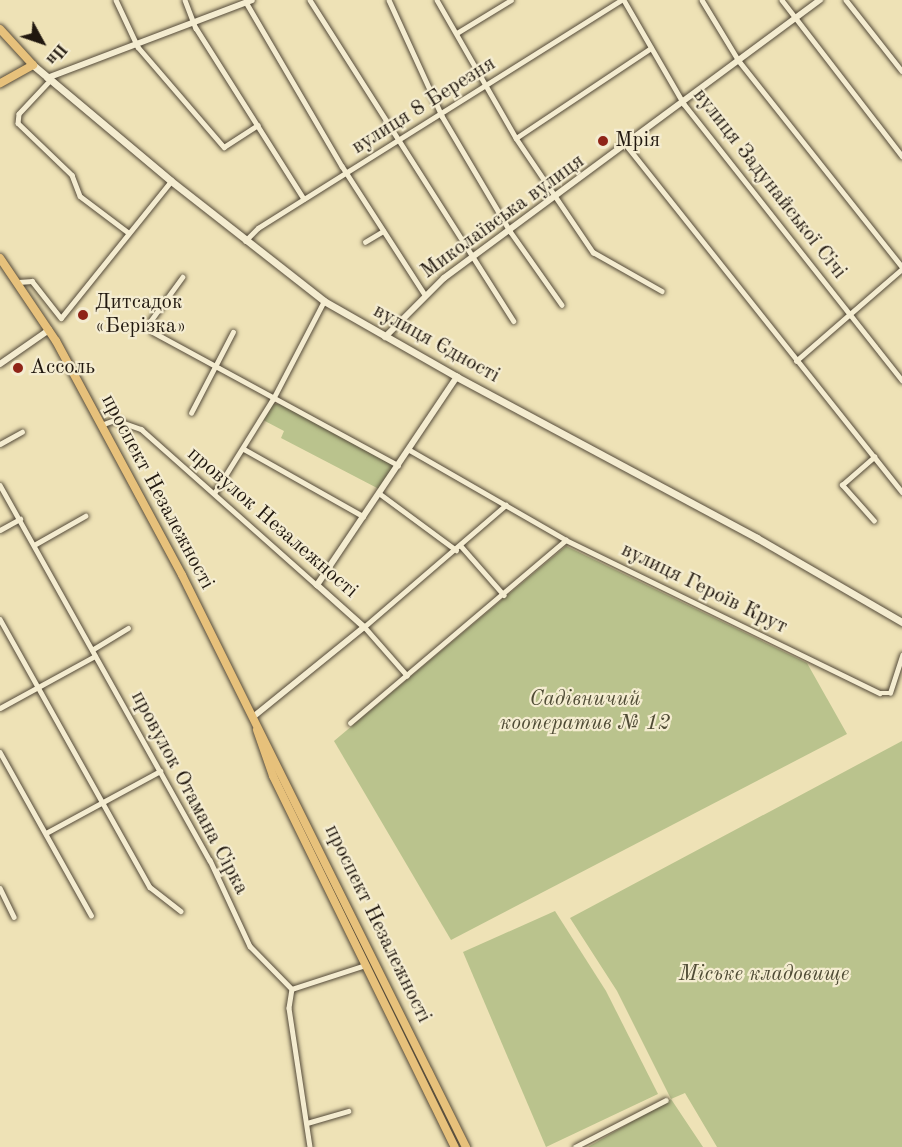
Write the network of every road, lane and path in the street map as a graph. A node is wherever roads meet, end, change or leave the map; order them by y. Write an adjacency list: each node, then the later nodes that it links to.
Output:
1 (116, 0): 17 (street)
2 (185, 0): 13 (street)
3 (310, 0): 29 (street)
4 (389, 0): 26 (street)
5 (437, 0): 16 (street)
6 (511, 0): 16 (street)
7 (622, 0): 18 (street, вулиця Задунайської Січі); 24 (street, вулиця 8 Березня)
8 (702, 0): 19 (street)
9 (782, 0): 14 (street)
10 (820, 0): 14 (street, Миколаївська вулиця)
11 (846, 0): 21 (street)
12 (249, 1): 13 (street); 32 (street)
13 (194, 20): 17 (street); 27 (street)
14 (795, 20): 19 (street, Миколаївська вулиця); 31 (street)
15 (0, 29): 20 (main road, вулиця Єдності)
16 (457, 33): 24 (street)
17 (136, 41): 22 (street); 27 (street)
18 (651, 48): 25 (street, вулиця Задунайської Січі); 28 (street)
19 (739, 61): 25 (street, Миколаївська вулиця); 43 (street)
20 (33, 65): 22 (main road, вулиця Єдності); 23 (main road)
21 (902, 71)
22 (48, 79): 33 (main road, вулиця Єдності); 38 (street)
23 (0, 83)
24 (487, 87): 26 (street, вулиця 8 Березня); 28 (street)
25 (684, 104): 30 (street, Миколаївська вулиця); 50 (street, вулиця Задунайської Січі)
26 (442, 116): 29 (street, вулиця 8 Березня); 37 (street)
27 (258, 125): 35 (street)
28 (516, 138): 34 (street)
29 (400, 141): 32 (street, вулиця 8 Березня); 41 (street)
30 (627, 146): 34 (street, Миколаївська вулиця); 55 (street)
31 (902, 156)
32 (348, 173): 35 (street, вулиця 8 Березня); 36 (street)
33 (171, 181): 38 (street); 39 (main road, вулиця Єдності)
34 (558, 198): 37 (street, Миколаївська вулиця); 46 (street)
35 (304, 199): 39 (street, вулиця 8 Березня)
36 (383, 231): 40 (street); 47 (street)
37 (510, 231): 41 (street, Миколаївська вулиця); 49 (street)
38 (129, 233): 45 (street)
39 (245, 241): 48 (main road, вулиця Єдності)
40 (365, 242)
41 (473, 257): 47 (street, Миколаївська вулиця); 51 (street)
42 (1, 264): 45 (main road, проспект Незалежності)
43 (902, 268): 50 (street)
44 (183, 278): 57 (street)
45 (18, 282): 52 (main road, проспект Незалежності)
46 (662, 291)
47 (425, 295): 54 (street, Миколаївська вулиця)
48 (324, 301): 54 (main road, вулиця Єдності); 60 (street)
49 (562, 304)
50 (850, 315): 55 (street); 59 (street, вулиця Задунайської Січі)
51 (514, 321)
52 (49, 330): 56 (street); 62 (main road, проспект Незалежності)
53 (233, 332): 57 (street)
54 (385, 336): 58 (main road, вулиця Єдності)
55 (796, 361): 67 (street)
56 (0, 364)
57 (216, 366): 60 (street); 61 (street)
58 (457, 378): 66 (street); 86 (main road, вулиця Єдності)
59 (902, 380)
60 (274, 396): 65 (street); 68 (street)
61 (191, 412)
62 (101, 424): 70 (street, провулок Незалежності); 95 (main road, проспект Незалежності)
63 (22, 432): 64 (street)
64 (0, 444)
65 (244, 449): 70 (street); 75 (street)
66 (408, 449): 68 (street); 73 (street, вулиця Героїв Крут)
67 (874, 458): 71 (street); 77 (street)
68 (398, 465): 72 (street)
69 (0, 485): 76 (street, провулок Отамана Сірка)
70 (215, 492): 83 (street, провулок Незалежності)
71 (902, 492)
72 (379, 493): 75 (street); 82 (street)
73 (506, 505): 79 (street, вулиця Героїв Крут); 81 (street)
74 (85, 516): 80 (street)
75 (363, 516): 83 (street)
76 (20, 519): 78 (street); 80 (street, провулок Отамана Сірка)
77 (874, 521)
78 (0, 530)
79 (566, 540): 84 (street); 90 (street, вулиця Героїв Крут)
80 (34, 544): 89 (street, провулок Отамана Сірка)
81 (461, 546): 82 (street); 84 (street)
82 (456, 550): 88 (street)
83 (317, 585): 88 (street, провулок Незалежності)
84 (504, 595): 92 (street)
85 (0, 619): 93 (street)
86 (902, 622)
87 (128, 627): 89 (street)
88 (364, 627): 92 (street, провулок Незалежності); 95 (street)
89 (92, 650): 91 (street, провулок Отамана Сірка)
90 (902, 655)
91 (95, 656): 93 (street); 99 (street, провулок Отамана Сірка)
92 (407, 676): 96 (street)
93 (38, 687): 94 (street); 101 (street)
94 (0, 708)
95 (253, 717): 98 (main road, проспект Незалежності); 100 (main road, проспект Незалежності)
96 (350, 723)
97 (0, 753): 102 (street)
98 (280, 768): 100 (main road); 107 (main road, проспект Незалежності)
99 (160, 771): 101 (street); 109 (street, провулок Отамана Сірка)
100 (272, 772): 108 (main road, проспект Незалежності)
101 (103, 803): 102 (street); 104 (street)
102 (46, 833): 105 (street)
103 (0, 888): 106 (street)
104 (180, 911)
105 (91, 915)
106 (14, 917)
107 (375, 961): 108 (street); 115 (main road, проспект Незалежності)
108 (366, 965): 109 (street); 114 (main road, проспект Незалежності)
109 (292, 989): 112 (street)
110 (666, 1100): 116 (street)
111 (348, 1111): 112 (street)
112 (307, 1123): 113 (street)
113 (310, 1147)
114 (455, 1147)
115 (466, 1147)
116 (575, 1147)

